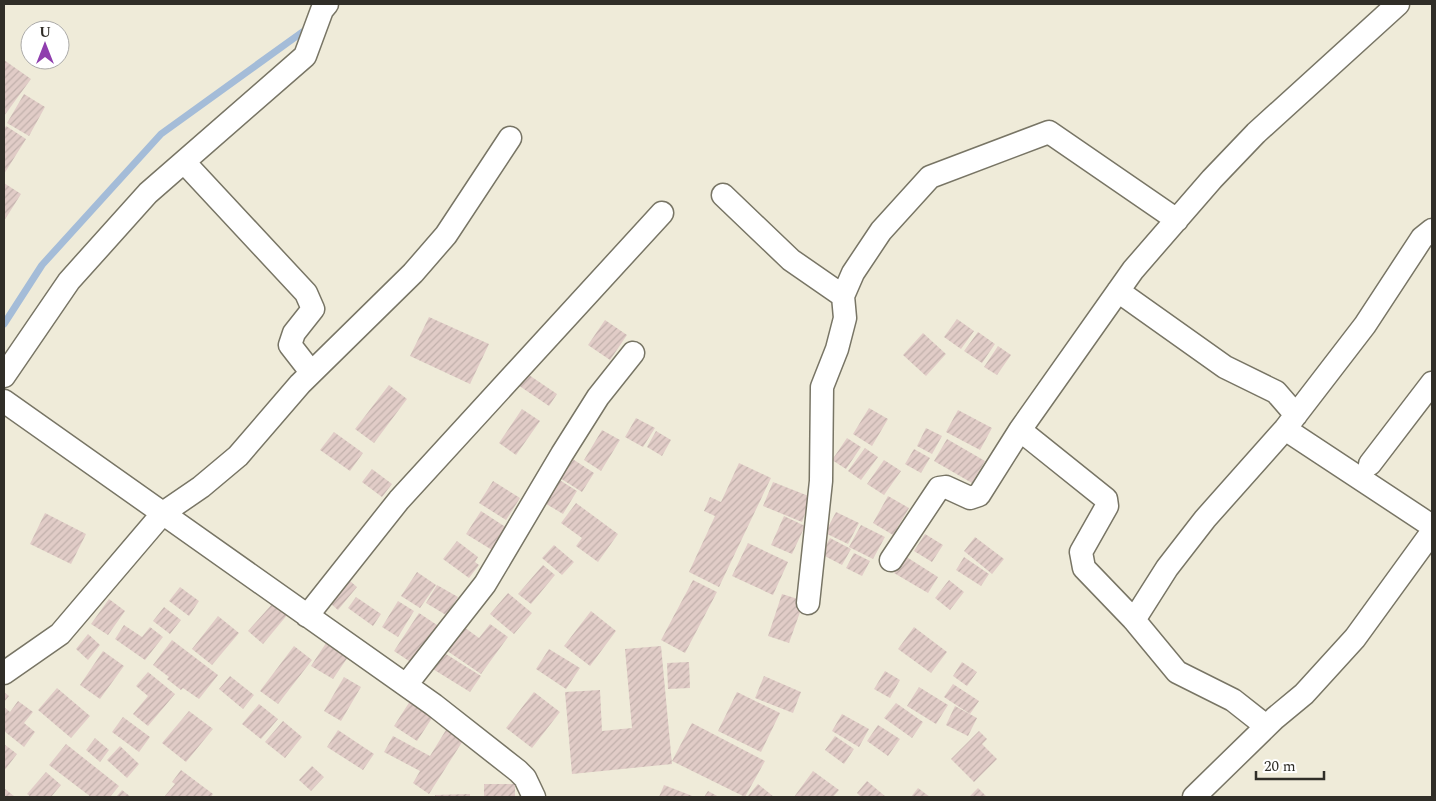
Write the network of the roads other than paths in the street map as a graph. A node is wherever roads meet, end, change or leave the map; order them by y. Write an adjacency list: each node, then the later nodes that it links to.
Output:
1 (1398, 4): 7 (street)
2 (324, 7): 4 (street)
3 (510, 138): 12 (street)
4 (184, 162): 12 (street); 13 (street)
5 (723, 195): 10 (street)
6 (662, 213): 24 (street)
7 (1177, 220): 9 (street); 10 (street)
8 (1432, 230): 16 (street)
9 (1118, 291): 16 (street); 17 (street)
10 (843, 296): 23 (street)
11 (633, 353): 27 (street)
12 (311, 372): 19 (street)
13 (4, 376)
14 (1432, 383): 18 (street)
15 (4, 402): 19 (street)
16 (1291, 422): 20 (street); 25 (street)
17 (1020, 430): 22 (street); 25 (street)
18 (1370, 464)
19 (163, 513): 24 (street); 26 (street)
20 (1432, 526)
21 (1432, 532): 28 (street)
22 (891, 560)
23 (808, 603)
24 (307, 616): 27 (street)
25 (1134, 620): 28 (street)
26 (4, 673)
27 (406, 685): 29 (street)
28 (1266, 726): 30 (street)
29 (534, 797)
30 (1194, 797)

